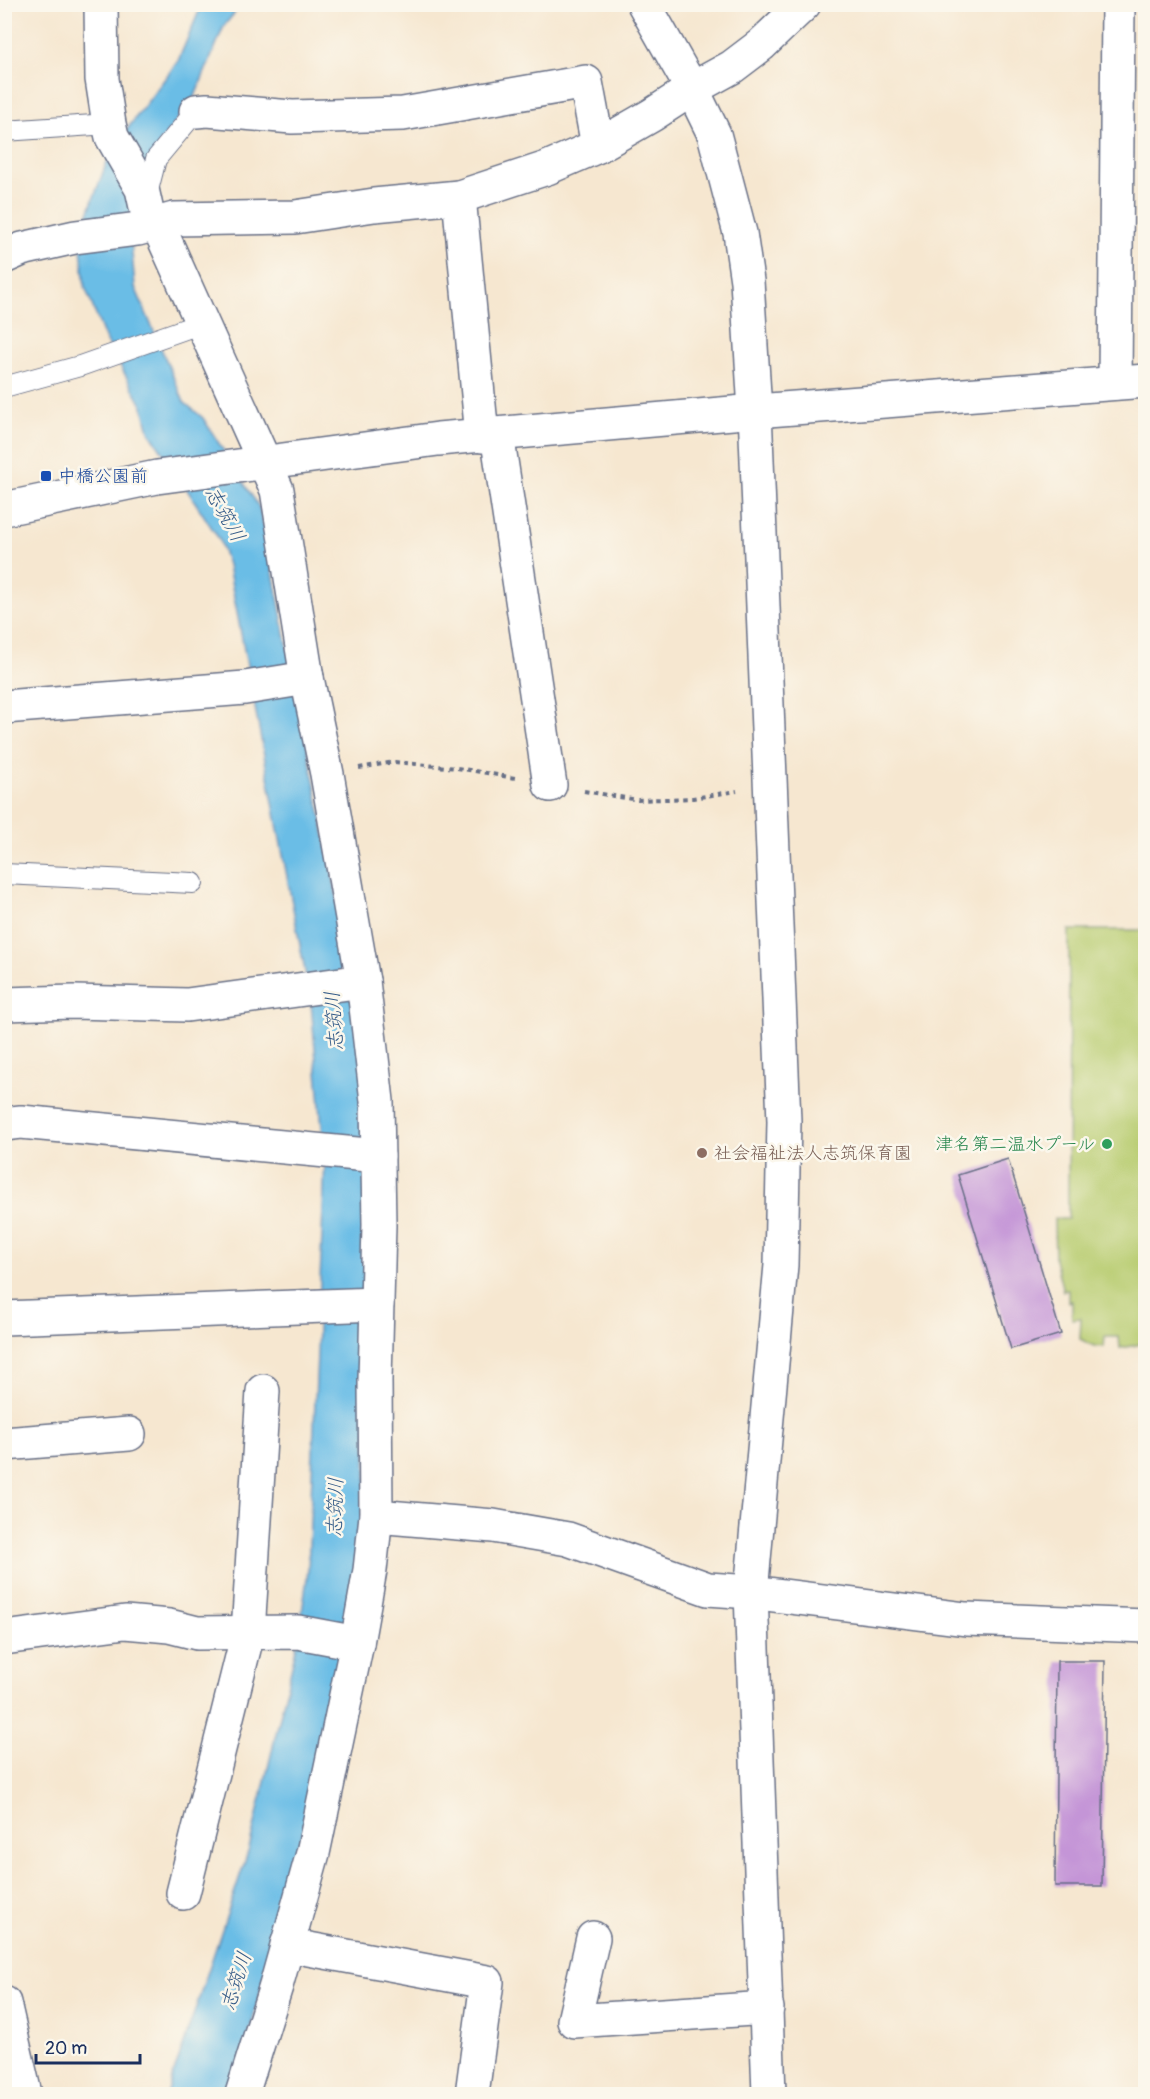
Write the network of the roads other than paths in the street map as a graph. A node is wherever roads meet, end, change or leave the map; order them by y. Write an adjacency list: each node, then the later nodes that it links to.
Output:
1 (101, 4): 7 (street)
2 (644, 4): 5 (street)
3 (804, 4): 5 (street)
4 (1118, 4): 14 (street)
5 (692, 89): 9 (street); 16 (street)
6 (196, 111): 9 (street); 11 (lane)
7 (110, 130): 8 (lane); 11 (street)
8 (4, 131)
9 (598, 146): 10 (street)
10 (459, 197): 11 (street); 17 (street)
11 (146, 214): 12 (street); 13 (street)
12 (4, 257)
13 (202, 323): 15 (lane); 18 (street)
14 (1130, 382): 16 (street)
15 (4, 387)
16 (755, 411): 17 (street); 35 (street)
17 (490, 435): 18 (street); 22 (street)
18 (266, 463): 19 (street); 20 (street)
19 (4, 509)
20 (307, 678): 21 (street); 25 (street)
21 (4, 707)
22 (550, 784)
23 (4, 874): 24 (lane)
24 (193, 883)
25 (363, 981): 26 (street); 28 (street)
26 (4, 1004)
27 (4, 1124): 28 (street)
28 (378, 1156): 29 (street)
29 (377, 1304): 30 (street); 34 (street)
30 (4, 1318)
31 (263, 1391): 37 (street)
32 (129, 1434): 33 (street)
33 (4, 1443)
34 (376, 1516): 35 (street); 39 (street)
35 (751, 1592): 36 (street); 44 (street)
36 (1146, 1626)
37 (248, 1633): 38 (street); 39 (street); 40 (street)
38 (4, 1638)
39 (357, 1644): 42 (street)
40 (183, 1893)
41 (593, 1938): 44 (street)
42 (288, 1945): 46 (street); 47 (street)
43 (4, 2003): 45 (street)
44 (767, 2008): 48 (street)
45 (25, 2094)
46 (242, 2094)
47 (472, 2094)
48 (769, 2094)

